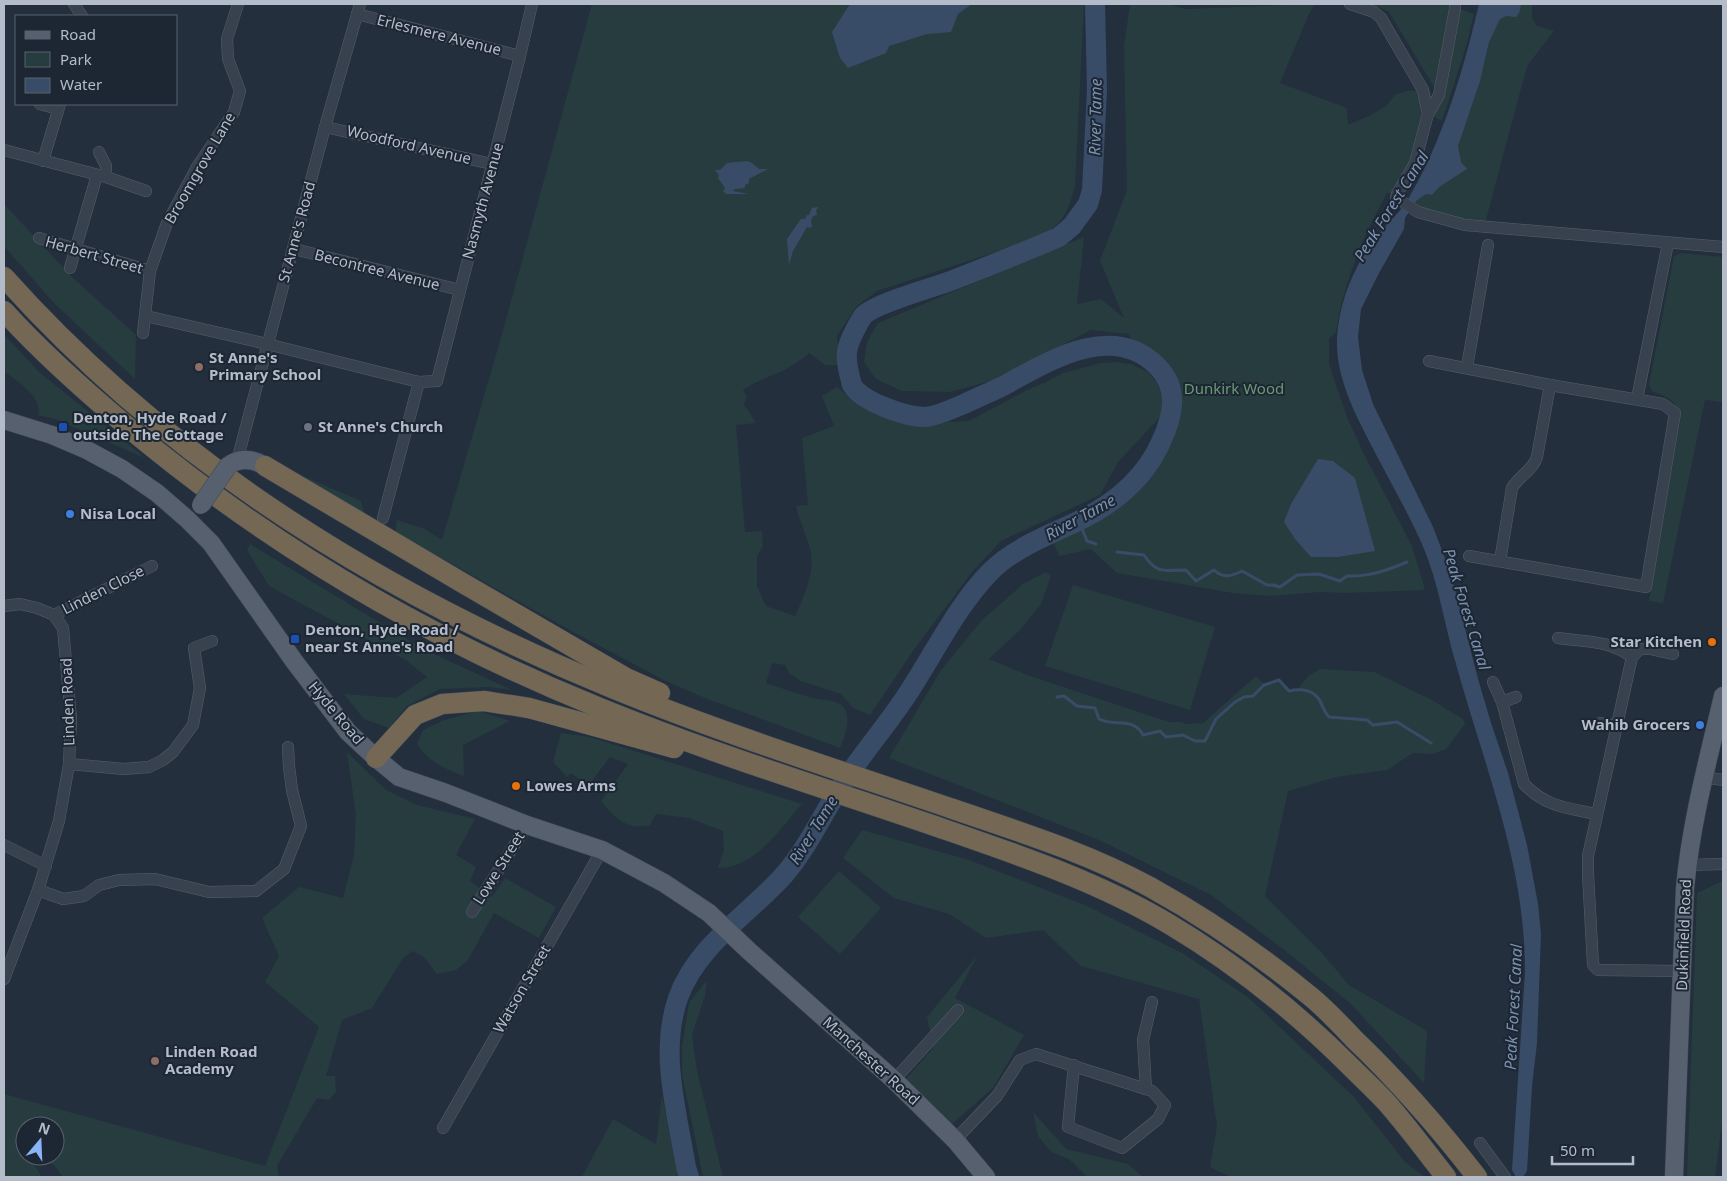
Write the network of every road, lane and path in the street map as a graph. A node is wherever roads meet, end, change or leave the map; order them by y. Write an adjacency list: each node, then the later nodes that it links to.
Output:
1 (74, 4): 7 (street)
2 (238, 4): 25 (street, Broomgrove Lane)
3 (532, 4): 8 (street, Nasmyth Avenue)
4 (1350, 4): 10 (street)
5 (1455, 4): 10 (street)
6 (358, 9): 8 (street, Erlesmere Avenue); 11 (street, St Anne's Road)
7 (81, 15)
8 (520, 56): 15 (street, Nasmyth Avenue)
9 (59, 106): 14 (street)
10 (1428, 114): 19 (street)
11 (325, 126): 15 (street, Woodford Avenue); 23 (street, St Anne's Road)
12 (4, 150): 14 (street)
13 (99, 152): 16 (street)
14 (48, 162): 16 (street)
15 (492, 164): 27 (street, Nasmyth Avenue)
16 (101, 176): 17 (street); 22 (street)
17 (146, 191)
18 (39, 238): 22 (street, Herbert Street)
19 (1668, 243): 21 (street); 36 (street)
20 (1488, 245): 33 (street)
21 (1723, 247)
22 (76, 249): 24 (street); 25 (street, Herbert Street)
23 (294, 249): 27 (street, Becontree Avenue); 31 (street, St Anne's Road)
24 (70, 268)
25 (150, 271): 29 (street, Broomgrove Lane)
26 (4, 277): 55 (highway)
27 (460, 290): 34 (street, Nasmyth Avenue)
28 (4, 311): 59 (highway)
29 (146, 316): 30 (street, Broomgrove Lane); 31 (street)
30 (143, 333)
31 (267, 344): 34 (street); 38 (street, St Anne's Road)
32 (1429, 361): 33 (street)
33 (1467, 367): 35 (street)
34 (419, 382): 40 (street)
35 (1550, 385): 36 (street); 43 (street)
36 (1637, 399): 43 (street)
37 (4, 420): 41 (main road, Hyde Road)
38 (233, 463): 39 (main road); 41 (main road, St Anne's Road, bridge)
39 (266, 466): 55 (highway)
40 (383, 518)
41 (187, 520): 60 (main road, Hyde Road)
42 (1469, 556): 43 (street)
43 (1500, 561)
44 (152, 566): 46 (street, Linden Close)
45 (4, 606): 46 (street)
46 (54, 615): 61 (street, Linden Road)
47 (1558, 638): 50 (street)
48 (212, 641): 61 (street)
49 (1673, 654): 50 (street)
50 (1632, 657): 57 (street)
51 (1494, 682): 54 (street)
52 (1723, 696): 62 (main road, Dukinfield Road)
53 (1516, 698): 54 (street)
54 (1502, 702): 64 (street)
55 (703, 719): 86 (highway)
56 (1600, 723): 57 (street)
57 (1617, 726): 64 (street)
58 (288, 747): 71 (street)
59 (693, 748): 60 (highway); 85 (highway)
60 (376, 758): 65 (main road, Hyde Road)
61 (69, 764): 69 (street, Linden Road)
62 (1704, 777): 63 (street); 70 (main road, Dukinfield Road)
63 (1723, 780)
64 (1597, 814): 74 (street)
65 (527, 825): 67 (main road, Hyde Road); 72 (street, Lowe Street)
66 (4, 845): 69 (street)
67 (602, 850): 73 (main road, Hyde Road); 81 (street, Watson Street)
68 (1723, 864): 70 (street)
69 (46, 866): 71 (street, Linden Road)
70 (1687, 866): 74 (main road, Dukinfield Road)
71 (35, 895): 75 (street, Linden Road)
72 (472, 912)
73 (749, 951): 79 (main road, Manchester Road)
74 (1682, 971): 88 (main road, Dukinfield Road)
75 (4, 979)
76 (1152, 1002): 80 (street)
77 (958, 1010): 79 (street)
78 (1074, 1065): 80 (street); 80 (street); 82 (street)
79 (894, 1080): 82 (main road, Manchester Road)
80 (1146, 1089)
81 (443, 1128)
82 (955, 1140): 84 (main road, Manchester Road)
83 (1480, 1143): 87 (street)
84 (986, 1177)
85 (1446, 1177)
86 (1477, 1177)
87 (1505, 1177)
88 (1674, 1177)

